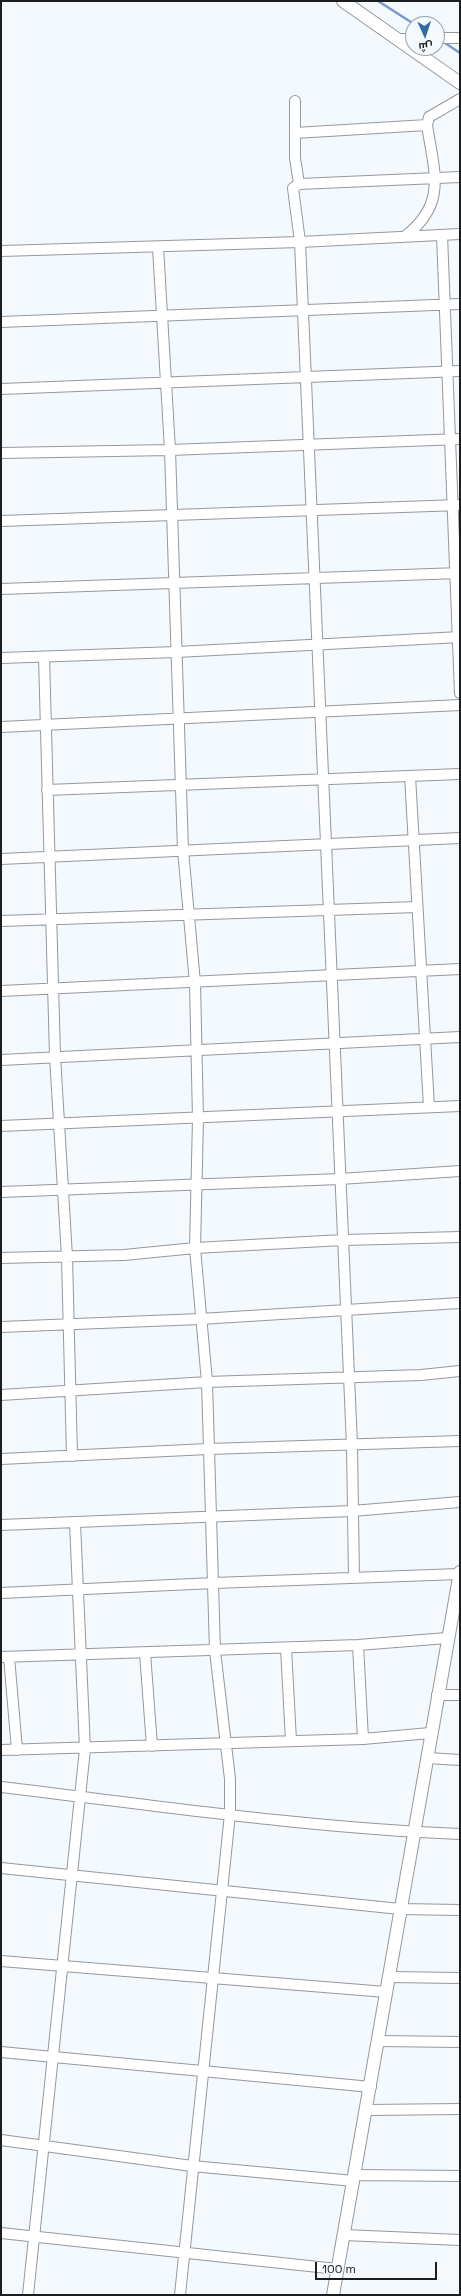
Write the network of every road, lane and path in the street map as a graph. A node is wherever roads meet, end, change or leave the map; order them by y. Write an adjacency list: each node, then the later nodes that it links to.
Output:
1 (345, 2): 4 (street)
2 (445, 38): 3 (street)
3 (460, 38)
4 (396, 39): 5 (street); 6 (street)
5 (405, 39)
6 (460, 83)
7 (460, 99): 9 (street)
8 (295, 101): 10 (street)
9 (427, 125): 10 (street); 12 (street)
10 (295, 133): 13 (street)
11 (460, 177): 12 (street)
12 (435, 179): 13 (street); 16 (street)
13 (299, 184): 17 (street)
14 (460, 234): 15 (street)
15 (442, 235): 16 (street); 21 (street)
16 (404, 237): 17 (street)
17 (300, 242): 18 (street); 22 (street)
18 (158, 247): 19 (street); 23 (street)
19 (1, 251)
20 (460, 304): 21 (street)
21 (445, 305): 22 (street); 26 (street)
22 (302, 311): 23 (street); 27 (street)
23 (162, 316): 24 (street); 28 (street)
24 (1, 322)
25 (460, 371): 26 (street)
26 (448, 372): 27 (street); 30 (street)
27 (305, 378): 28 (street); 31 (street)
28 (166, 383): 29 (street); 32 (street)
29 (1, 389)
30 (455, 440): 31 (street); 34 (street)
31 (308, 445): 32 (street); 35 (street)
32 (170, 450): 33 (street); 36 (street)
33 (1, 453)
34 (456, 505): 35 (street); 38 (street)
35 (311, 511): 36 (street); 39 (street)
36 (172, 516): 37 (street); 40 (street)
37 (1, 521)
38 (458, 573): 39 (street); 42 (street)
39 (314, 577): 40 (street); 43 (street)
40 (174, 582): 41 (street); 44 (street)
41 (1, 589)
42 (459, 637): 43 (street); 47 (street)
43 (317, 644): 44 (street); 49 (street)
44 (177, 652): 45 (street); 50 (street)
45 (44, 657): 46 (street); 51 (street)
46 (1, 658)
47 (460, 693)
48 (460, 705): 49 (street)
49 (320, 710): 50 (street); 55 (street)
50 (179, 718): 51 (street); 56 (street)
51 (45, 724): 52 (street); 57 (street)
52 (1, 727)
53 (460, 774): 54 (street)
54 (410, 776): 55 (street); 59 (street)
55 (323, 779): 56 (street); 60 (street)
56 (181, 785): 57 (street); 61 (street)
57 (47, 790): 62 (street)
58 (460, 838): 59 (street)
59 (413, 840): 60 (street); 64 (street)
60 (326, 844): 61 (street); 65 (street)
61 (183, 850): 62 (street); 66 (street)
62 (50, 856): 63 (street); 67 (street)
63 (1, 859)
64 (417, 907): 65 (street); 70 (street)
65 (329, 910): 66 (street); 71 (street)
66 (189, 915): 67 (street); 72 (street)
67 (52, 920): 68 (street); 73 (street)
68 (1, 921)
69 (460, 969): 70 (street)
70 (420, 972): 71 (street); 76 (street)
71 (332, 977): 72 (street); 77 (street)
72 (195, 983): 73 (street); 78 (street)
73 (54, 990): 74 (street); 79 (street)
74 (1, 991)
75 (460, 1037): 76 (street)
76 (424, 1039): 77 (street); 82 (street)
77 (335, 1042): 78 (street); 83 (street)
78 (197, 1051): 79 (street); 84 (street)
79 (55, 1056): 80 (street); 85 (street)
80 (1, 1060)
81 (460, 1106): 82 (street)
82 (429, 1107): 83 (street)
83 (338, 1110): 84 (street); 88 (street)
84 (198, 1119): 85 (street); 89 (street)
85 (58, 1124): 86 (street); 90 (street)
86 (1, 1126)
87 (460, 1171): 88 (street)
88 (340, 1179): 89 (street); 93 (street)
89 (197, 1185): 90 (street); 94 (street)
90 (62, 1190): 91 (street); 95 (street)
91 (1, 1192)
92 (460, 1237): 93 (street)
93 (343, 1240): 94 (street); 98 (street)
94 (195, 1248): 95 (street); 99 (street)
95 (67, 1257): 96 (street); 100 (street)
96 (1, 1258)
97 (460, 1303): 98 (street)
98 (346, 1309): 99 (street); 103 (street)
99 (200, 1319): 100 (street); 104 (street)
100 (69, 1324): 101 (street); 105 (street)
101 (1, 1327)
102 (460, 1371): 103 (street)
103 (348, 1377): 104 (street); 108 (street)
104 (207, 1382): 105 (street); 109 (street)
105 (70, 1392): 106 (street); 110 (street)
106 (1, 1395)
107 (460, 1441): 108 (street)
108 (352, 1445): 109 (street); 113 (street)
109 (208, 1449): 110 (street); 114 (street)
110 (72, 1456): 111 (street)
111 (1, 1459)
112 (460, 1502): 113 (street)
113 (352, 1511): 114 (street); 118 (street)
114 (212, 1518): 115 (street); 119 (street)
115 (75, 1523): 116 (street); 121 (street)
116 (1, 1525)
117 (460, 1573): 118 (street); 120 (street)
118 (354, 1578): 119 (street)
119 (214, 1583): 121 (street); 127 (street)
120 (458, 1590): 123 (street)
121 (78, 1591): 122 (street); 129 (street)
122 (1, 1593)
123 (455, 1623): 124 (street)
124 (447, 1638): 125 (street); 131 (street)
125 (358, 1645): 126 (street); 134 (street)
126 (286, 1648): 127 (street); 135 (street)
127 (215, 1651): 128 (street); 136 (street)
128 (145, 1654): 129 (street); 137 (street)
129 (82, 1656): 130 (street); 138 (street)
130 (5, 1657): 140 (street)
131 (437, 1695): 132 (street); 133 (street)
132 (460, 1695)
133 (430, 1733): 134 (street); 141 (street)
134 (363, 1739): 135 (street)
135 (291, 1741): 136 (street)
136 (225, 1743): 137 (street); 145 (street)
137 (152, 1746): 138 (street)
138 (86, 1749): 140 (street); 144 (street)
139 (1, 1750): 140 (street)
140 (17, 1750)
141 (427, 1758): 142 (street); 146 (street)
142 (460, 1760)
143 (1, 1788): 144 (street)
144 (81, 1797): 145 (street); 149 (street)
145 (230, 1814): 146 (street); 150 (street)
146 (413, 1832): 147 (street); 151 (street)
147 (460, 1834)
148 (1, 1868): 149 (street)
149 (72, 1876): 150 (street); 154 (street)
150 (222, 1892): 151 (street); 157 (street)
151 (400, 1909): 152 (street); 155 (street)
152 (460, 1910)
153 (1, 1961): 154 (street)
154 (63, 1966): 157 (street); 162 (street)
155 (388, 1977): 156 (street); 158 (street)
156 (460, 1978)
157 (212, 1980): 158 (street); 163 (street)
158 (386, 1992): 159 (street)
159 (378, 2042): 160 (street); 164 (street)
160 (460, 2042)
161 (1, 2052): 162 (street)
162 (54, 2058): 163 (street); 168 (street)
163 (202, 2071): 164 (street); 169 (street)
164 (371, 2087): 166 (street)
165 (460, 2109): 166 (street)
166 (367, 2110): 171 (street)
167 (1, 2140): 168 (street)
168 (43, 2144): 169 (street); 173 (street)
169 (192, 2166): 171 (street); 176 (street)
170 (460, 2176): 171 (street)
171 (354, 2178): 174 (street)
172 (1, 2233): 173 (street)
173 (33, 2235): 176 (street); 178 (street)
174 (344, 2235): 175 (street); 177 (street)
175 (460, 2240)
176 (186, 2252): 177 (street); 179 (street)
177 (337, 2269): 180 (street)
178 (28, 2295)
179 (180, 2295)
180 (333, 2295): 181 (street)
181 (337, 2295)

